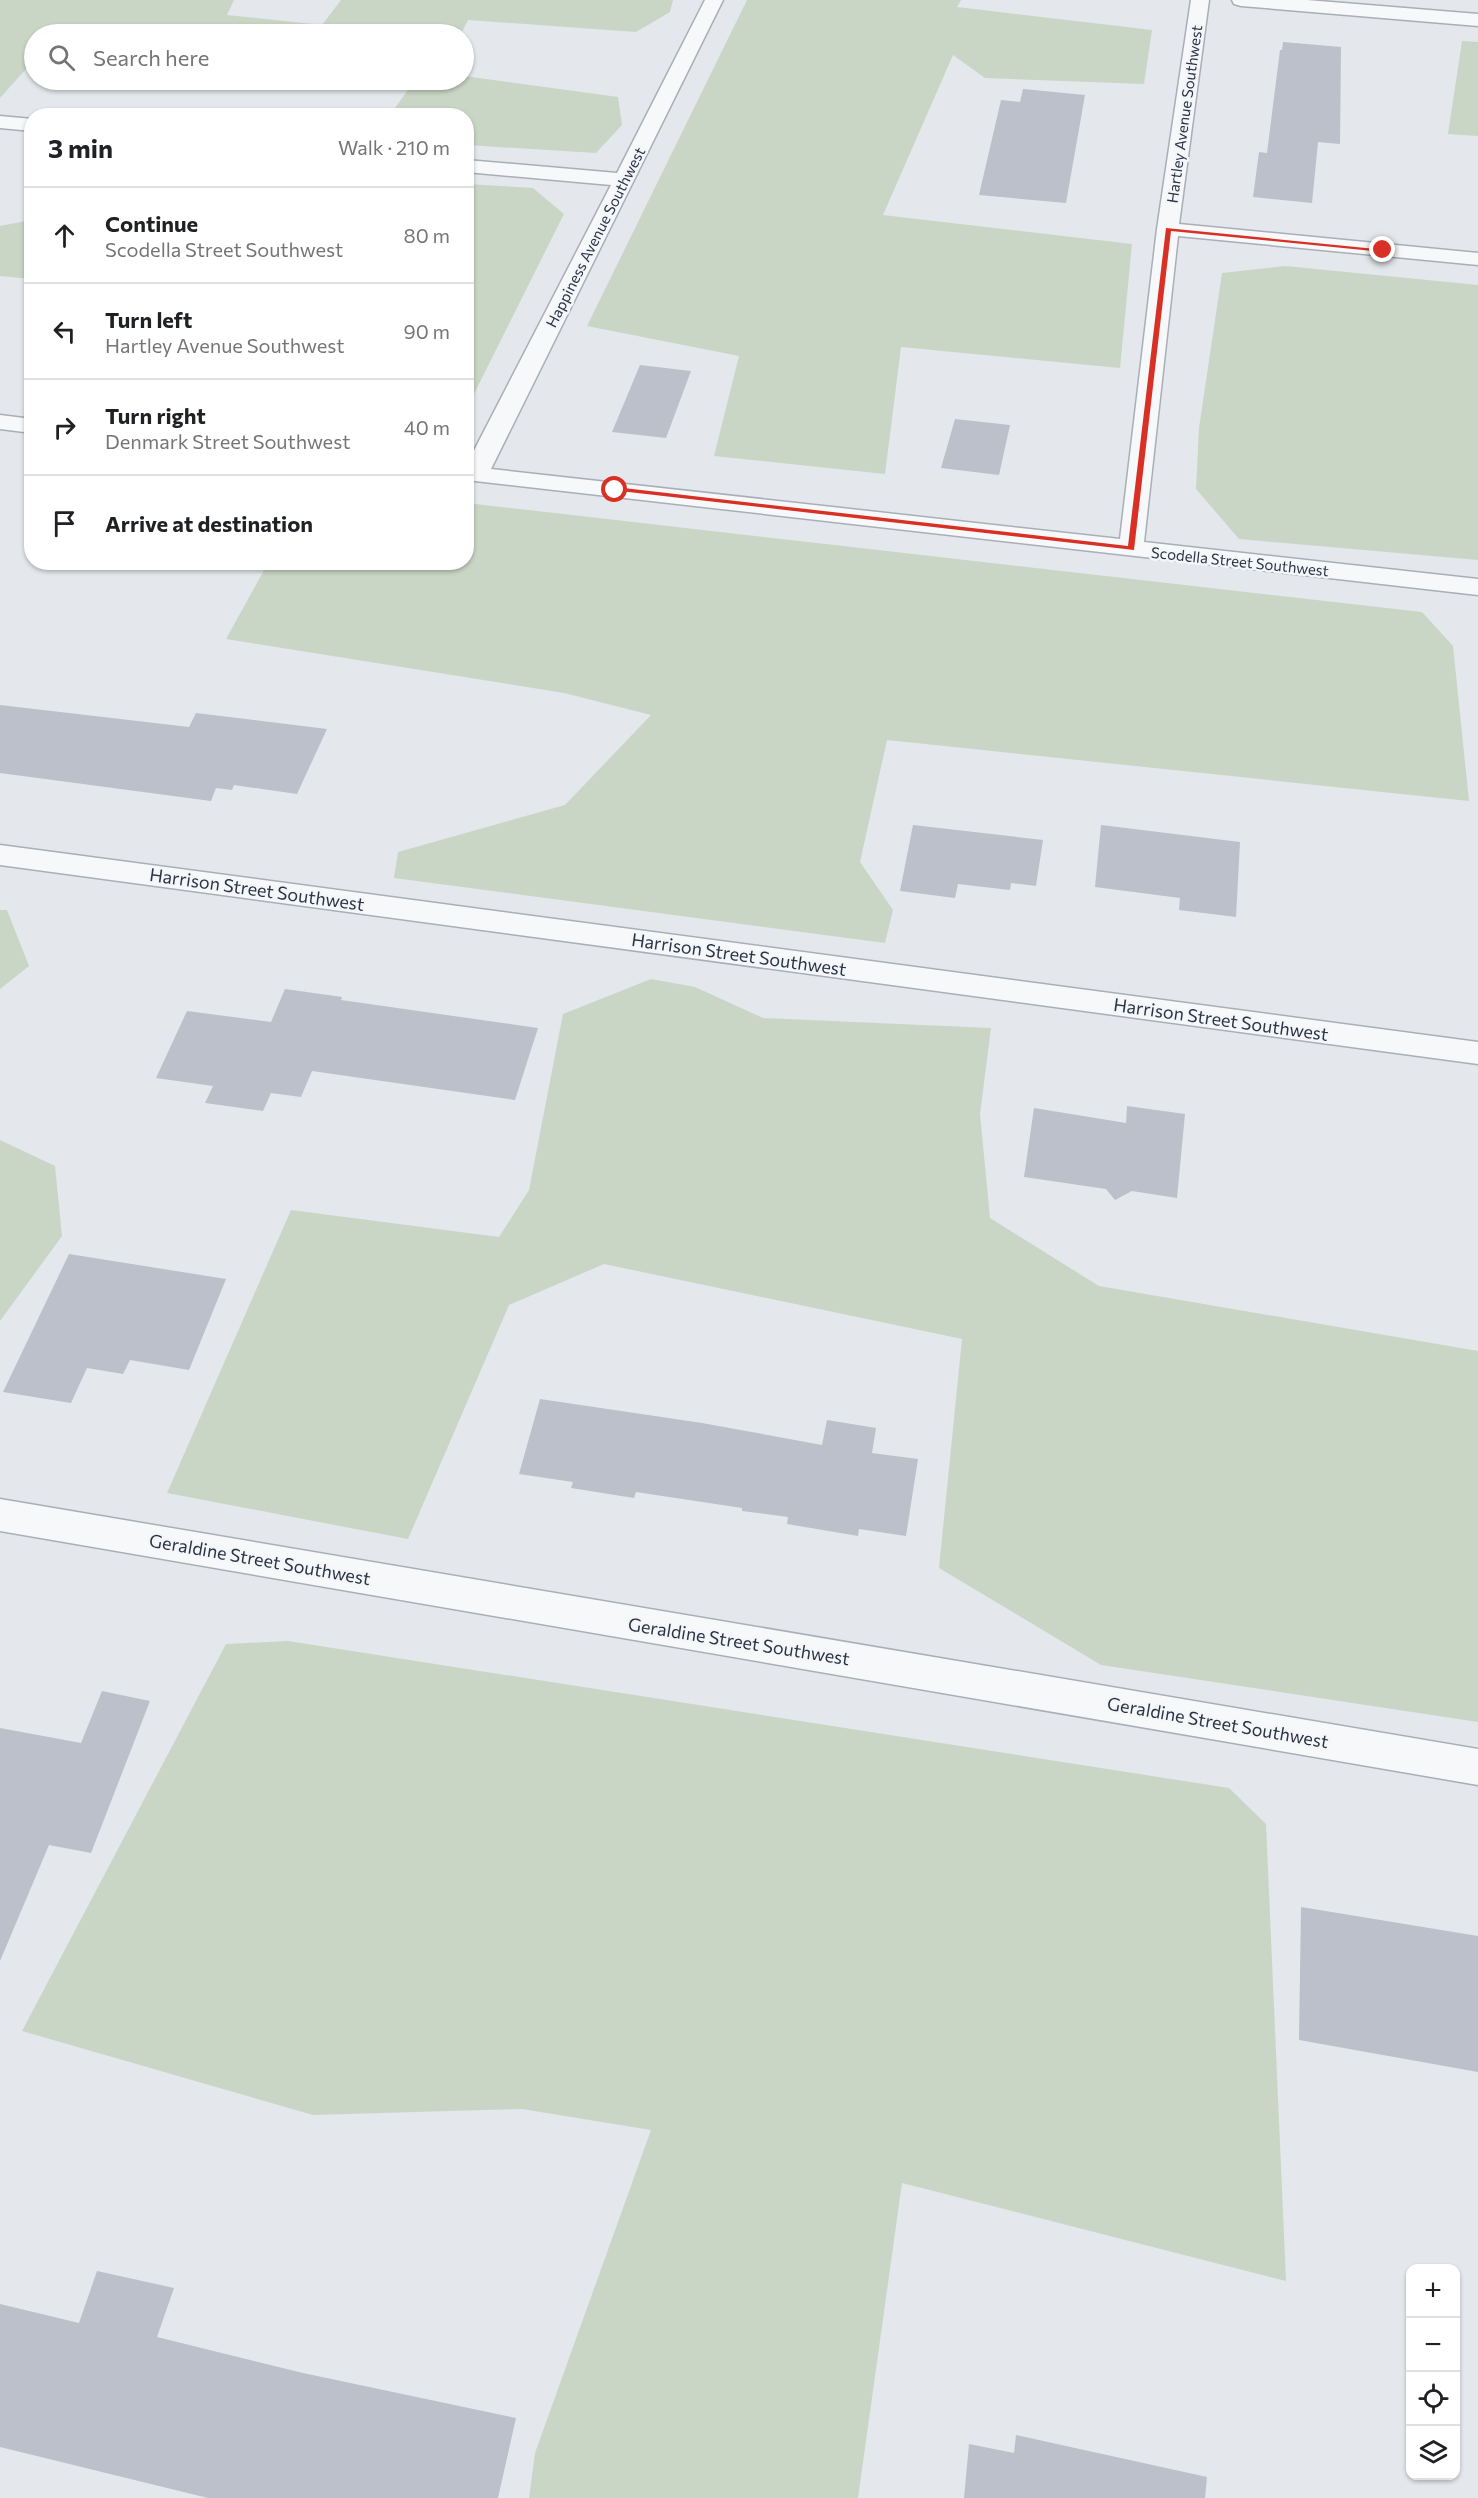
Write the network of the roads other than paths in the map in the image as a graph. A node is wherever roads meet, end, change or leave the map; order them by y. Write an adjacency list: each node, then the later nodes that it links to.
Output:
1 (714, 0): 8 (street, Happiness Avenue Southwest)
2 (1200, 0): 9 (street, Hartley Avenue Southwest)
3 (1241, 0): 4 (street)
4 (1478, 20)
5 (0, 123): 6 (street)
6 (24, 124)
7 (474, 167): 8 (street)
8 (624, 180): 13 (street, Happiness Avenue Southwest)
9 (1168, 229): 10 (street); 15 (street, Hartley Avenue Southwest)
10 (1478, 259)
11 (0, 422): 12 (street)
12 (24, 425)
13 (474, 467)
14 (474, 473): 15 (street, Scodella Street Southwest)
15 (1131, 549): 16 (street, Scodella Street Southwest)
16 (1478, 587)
17 (0, 855): 18 (street, Harrison Street Southwest)
18 (1478, 1053)
19 (0, 1515): 20 (street, Geraldine Street Southwest)
20 (1478, 1767)

